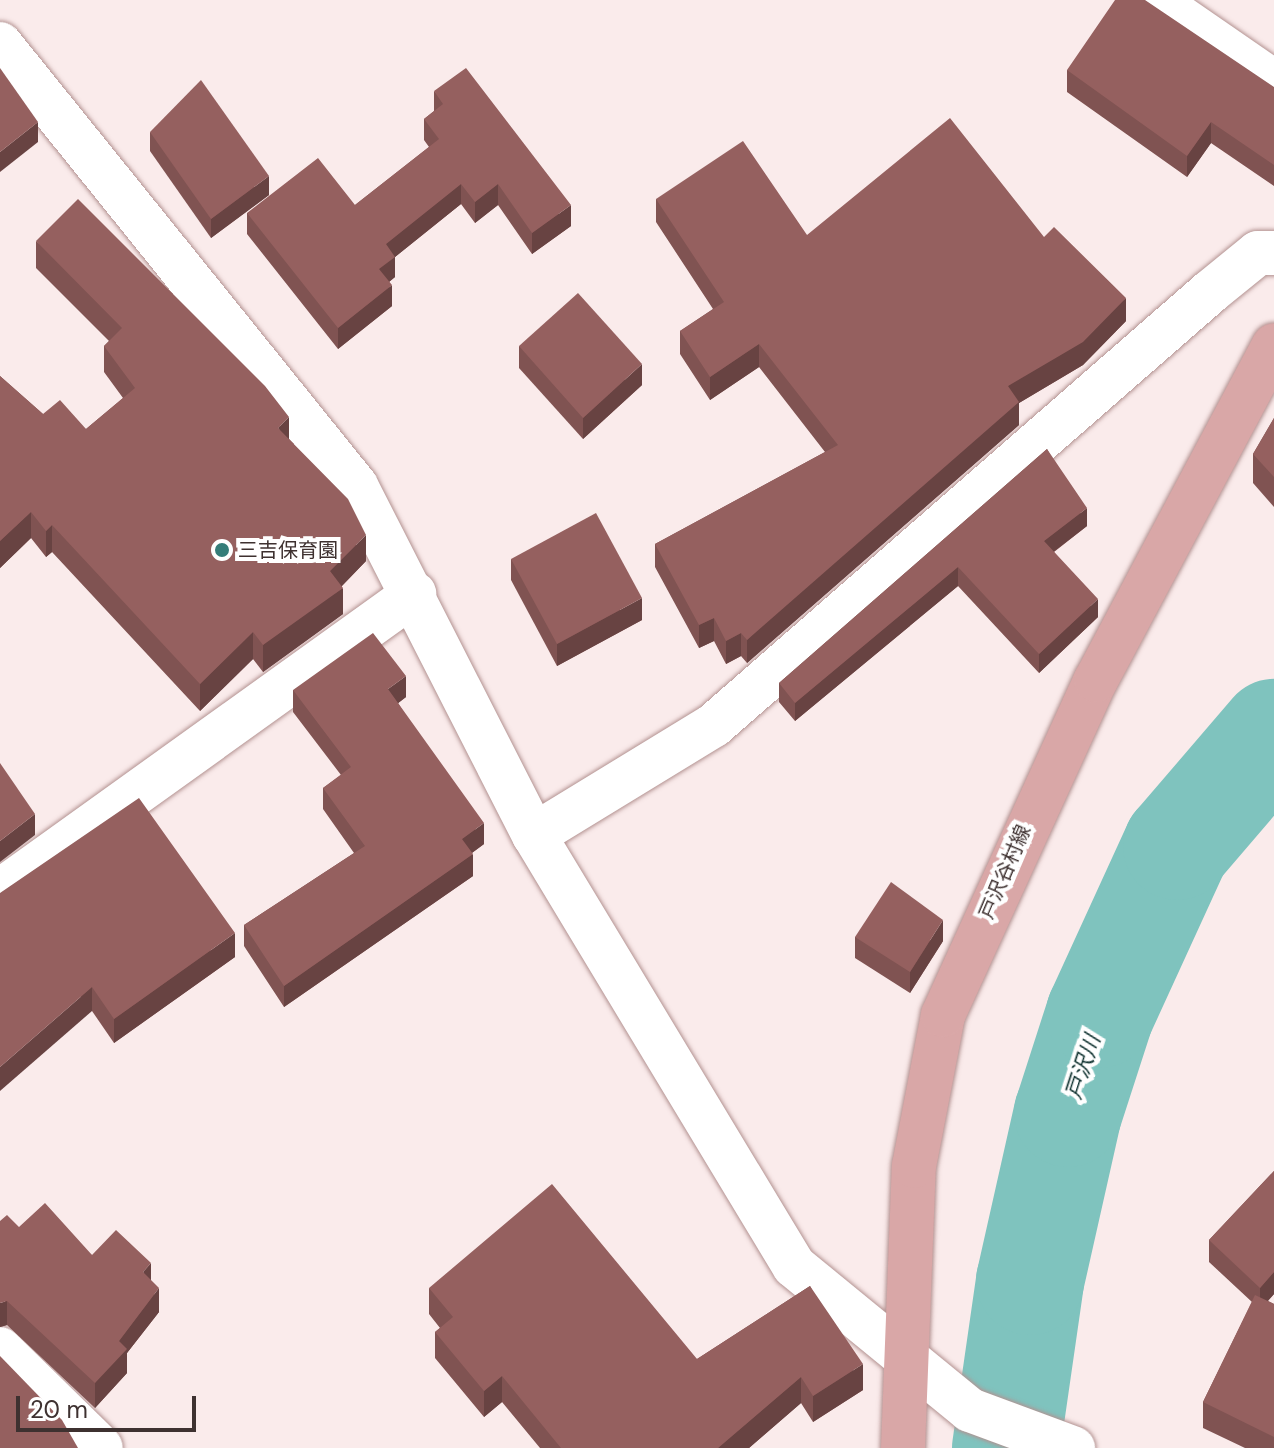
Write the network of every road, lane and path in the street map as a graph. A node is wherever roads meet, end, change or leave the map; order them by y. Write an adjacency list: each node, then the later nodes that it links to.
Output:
1 (1155, 0): 3 (street)
2 (0, 44): 6 (street)
3 (1274, 82)
4 (1274, 253): 7 (street)
5 (1274, 345): 10 (main road, 戸沢谷村線)
6 (414, 594): 7 (street); 8 (street)
7 (534, 835): 10 (street)
8 (0, 891)
9 (0, 1349): 11 (street)
10 (903, 1357): 12 (main road, 戸沢谷村線); 13 (street)
11 (101, 1448)
12 (903, 1448)
13 (1073, 1448)

